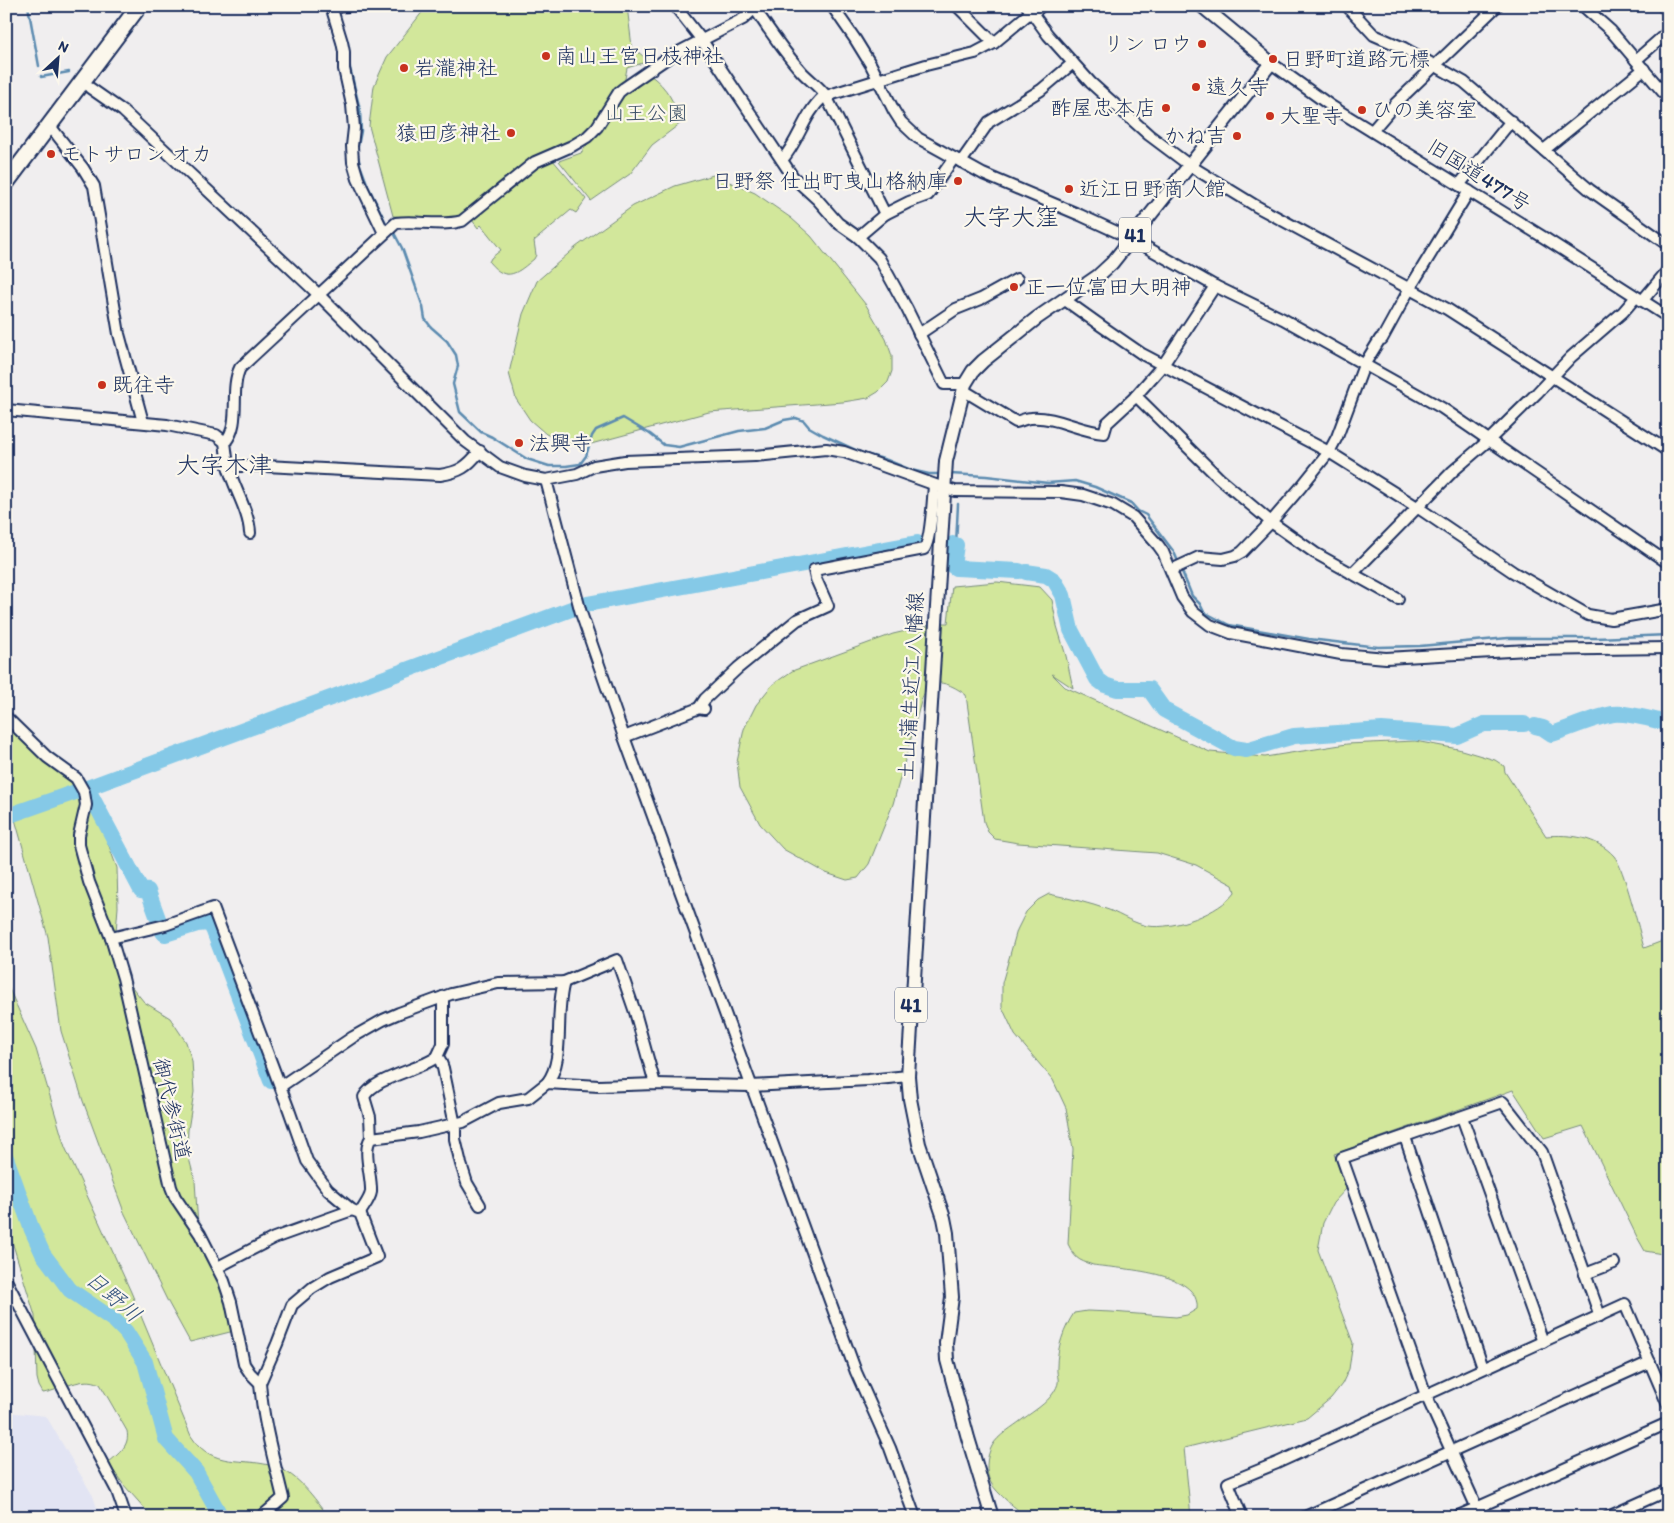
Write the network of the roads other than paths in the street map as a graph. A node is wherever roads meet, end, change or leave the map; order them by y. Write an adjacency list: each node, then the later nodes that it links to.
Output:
1 (139, 6): 29 (highway)
2 (347, 6): 12 (street)
3 (675, 6): 17 (street)
4 (832, 6): 24 (street)
5 (957, 6): 18 (street)
6 (1041, 6): 14 (street)
7 (1202, 6): 20 (main road)
8 (1347, 6): 22 (street)
9 (1497, 6): 22 (street)
10 (1582, 6): 19 (street)
11 (1663, 6): 15 (street)
12 (331, 7): 39 (street)
13 (756, 7): 17 (street); 26 (street)
14 (1030, 11): 18 (street); 21 (street)
15 (1668, 13)
16 (1668, 32): 19 (street)
17 (701, 39): 32 (street); 39 (street)
18 (994, 43): 24 (street)
19 (1636, 60): 23 (street)
20 (1271, 63): 30 (street, 旧国道477号); 34 (main road, 土山蒲生近江八幡線 / 41)
21 (1073, 64): 33 (street); 34 (street)
22 (1435, 65): 28 (street); 30 (street)
23 (1644, 69): 27 (street); 31 (street)
24 (878, 79): 26 (street); 33 (street)
25 (90, 88): 47 (street)
26 (826, 96): 32 (street); 38 (street)
27 (1668, 98)
28 (1511, 121): 31 (street); 36 (street)
29 (50, 126): 35 (highway); 58 (street)
30 (1372, 131): 36 (street, 旧国道477号)
31 (1544, 150): 42 (street)
32 (782, 160): 40 (street)
33 (957, 160): 38 (street); 41 (street)
34 (1189, 165): 41 (main road, 土山蒲生近江八幡線 / 41); 46 (street)
35 (6, 183)
36 (1460, 185): 37 (street, 旧国道477号)
37 (1469, 191): 46 (street); 48 (street, 旧国道477号)
38 (885, 214): 40 (street)
39 (389, 229): 47 (street)
40 (858, 237): 51 (street)
41 (1132, 239): 45 (street); 49 (main road, 土山蒲生近江八幡線 / 41)
42 (1668, 245)
43 (1668, 270): 48 (street)
44 (1017, 279): 51 (street)
45 (1215, 286): 52 (street); 53 (street)
46 (1410, 288): 53 (street); 54 (street)
47 (318, 294): 60 (street); 62 (street)
48 (1639, 299): 50 (street, 旧国道477号); 54 (street)
49 (1066, 300): 52 (street); 55 (main road, 土山蒲生近江八幡線 / 41)
50 (1668, 317)
51 (919, 334): 55 (street)
52 (1163, 365): 56 (street); 63 (street)
53 (1364, 365): 59 (street); 63 (street)
54 (1552, 376): 59 (street); 61 (street)
55 (964, 387): 56 (street); 66 (main road, 土山蒲生近江八幡線 / 41)
56 (1136, 396): 68 (street)
57 (6, 410): 58 (street)
58 (143, 422): 60 (street)
59 (1489, 440): 67 (street); 70 (street)
60 (225, 442): 64 (street)
61 (1668, 450)
62 (480, 451): 64 (street); 65 (street)
63 (1329, 452): 67 (street); 68 (street)
64 (228, 466): 69 (street)
65 (546, 480): 66 (street); 77 (street)
66 (941, 485): 71 (street); 77 (street); 82 (main road, 土山蒲生近江八幡線 / 41)
67 (1417, 507): 72 (street); 74 (street)
68 (1271, 522): 71 (street); 72 (street)
69 (250, 533)
70 (1668, 563)
71 (1173, 569): 75 (street)
72 (1352, 574): 73 (street)
73 (1398, 599)
74 (1668, 609)
75 (1668, 648)
76 (6, 717): 78 (street, 御代参街道)
77 (624, 737): 86 (street)
78 (111, 938): 85 (street); 94 (street, 御代参街道)
79 (564, 982): 80 (street); 83 (street); 84 (street)
80 (443, 997): 81 (street); 85 (street)
81 (437, 1057): 88 (street); 90 (street)
82 (908, 1076): 86 (street); 111 (main road, 土山蒲生近江八幡線 / 41)
83 (547, 1083): 84 (street); 88 (street)
84 (655, 1084): 86 (street)
85 (281, 1086): 92 (street)
86 (750, 1086): 110 (street)
87 (1462, 1117): 89 (street); 95 (street); 98 (street)
88 (455, 1125): 90 (street); 91 (street)
89 (1405, 1137): 100 (street); 102 (street)
90 (371, 1138): 92 (street)
91 (480, 1205)
92 (356, 1211): 94 (street); 101 (street)
93 (1614, 1263): 95 (street)
94 (218, 1267): 101 (street, 御代参街道)
95 (1586, 1274): 97 (street)
96 (6, 1280): 108 (street)
97 (1600, 1316): 98 (street); 99 (street)
98 (1543, 1342): 100 (street)
99 (1650, 1362): 103 (street); 105 (street)
100 (1483, 1368): 102 (street)
101 (260, 1383): 109 (street)
102 (1426, 1394): 105 (street); 112 (street)
103 (1668, 1405)
104 (1668, 1423): 107 (street)
105 (1452, 1451): 107 (street); 113 (street)
106 (1668, 1490): 115 (street)
107 (1479, 1512): 114 (street)
108 (126, 1517)
109 (261, 1517)
110 (914, 1517)
111 (992, 1517)
112 (1242, 1517)
113 (1305, 1517)
114 (1456, 1517)
115 (1608, 1517)

